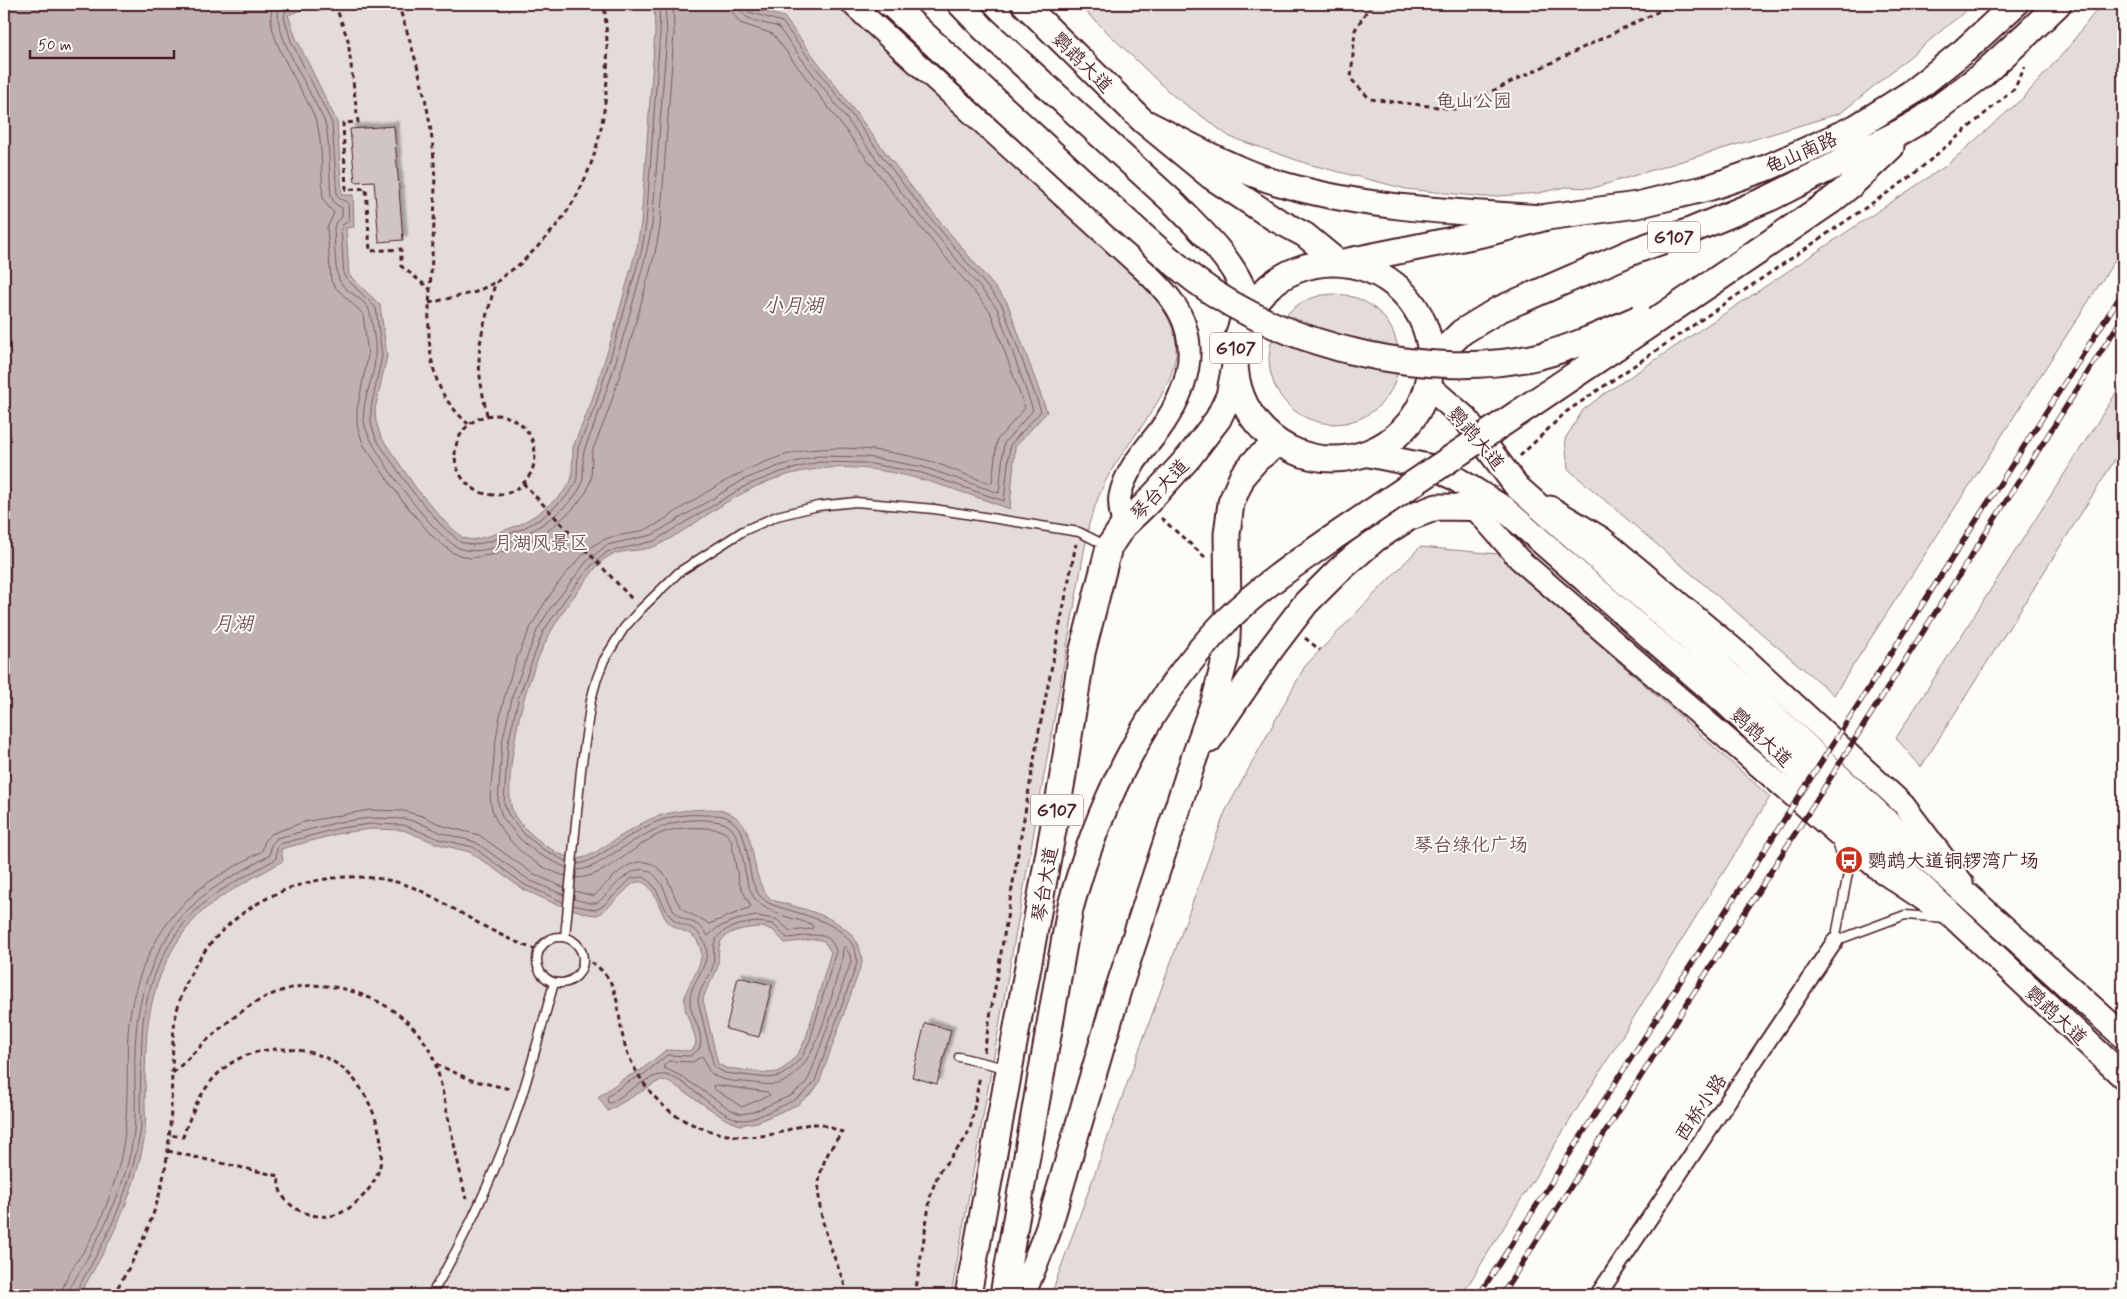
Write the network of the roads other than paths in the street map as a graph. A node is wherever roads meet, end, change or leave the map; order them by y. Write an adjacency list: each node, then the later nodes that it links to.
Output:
1 (852, 4): 19 (main road)
2 (891, 4): 10 (highway, bridge)
3 (960, 4): 12 (main road)
4 (1024, 4): 8 (main road, 鹦鹉大道)
5 (2015, 4): 9 (highway, 龟山南路 / G107)
6 (2058, 4): 7 (highway, G107)
7 (1923, 119): 10 (highway, bridge); 14 (highway, G107)
8 (1143, 121): 9 (main road); 11 (main road)
9 (1547, 217): 11 (highway, G107)
10 (1760, 251): 34 (highway, bridge)
11 (1339, 263): 12 (highway, G107); 14 (highway, G107)
12 (1245, 318): 13 (highway, G107)
13 (1235, 366): 15 (highway, G107); 19 (highway, 琴台大道 / G107)
14 (1430, 374): 16 (highway, G107); 28 (main road, 鹦鹉大道)
15 (1281, 445): 16 (highway, G107); 21 (highway)
16 (1367, 454): 17 (main road, 鹦鹉大道)
17 (1503, 508): 18 (highway); 24 (main road, 鹦鹉大道)
18 (1475, 509): 21 (highway); 22 (main road)
19 (1123, 526): 20 (highway, 琴台大道 / G107)
20 (1109, 547): 25 (lane); 30 (highway, 琴台大道 / G107)
21 (1191, 766): 35 (highway)
22 (1831, 829): 23 (main road); 26 (lane)
23 (1949, 918): 24 (main road); 26 (lane)
24 (1968, 931): 31 (main road, 鹦鹉大道)
25 (565, 938): 27 (lane); 27 (lane)
26 (1835, 941): 36 (street, 西桥小路)
27 (554, 983): 32 (lane)
28 (2123, 1036)
29 (960, 1057): 30 (lane)
30 (1010, 1069): 33 (highway, 琴台大道 / G107)
31 (2123, 1076)
32 (431, 1295)
33 (968, 1295)
34 (1003, 1295)
35 (1022, 1295)
36 (1598, 1295)

